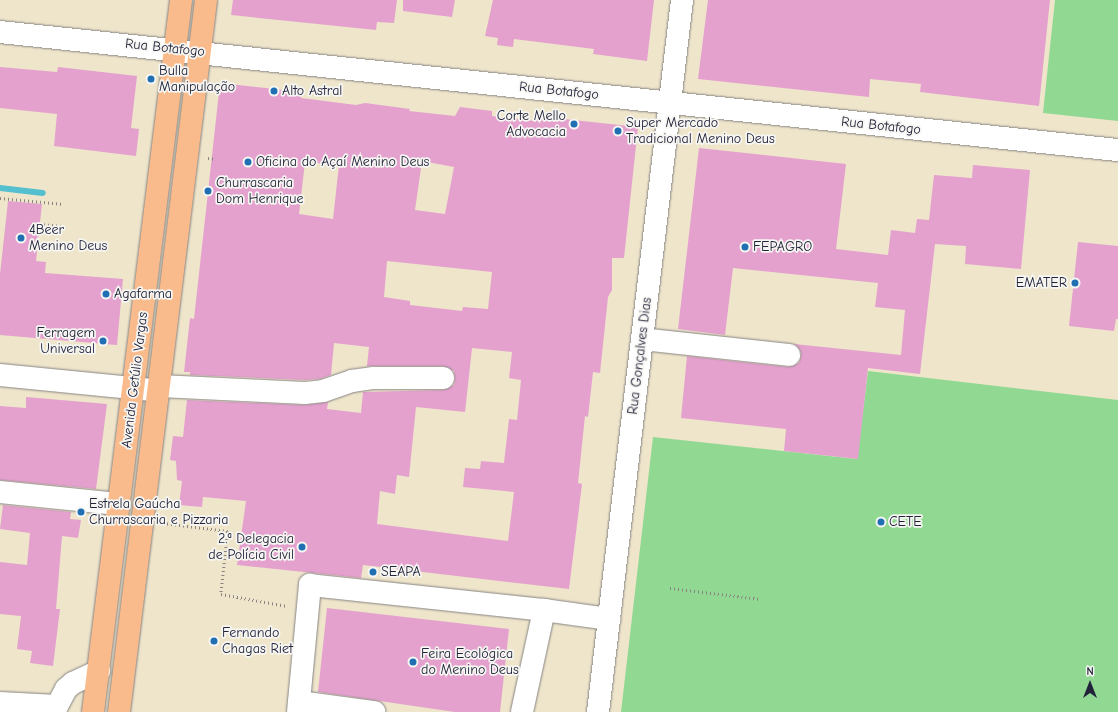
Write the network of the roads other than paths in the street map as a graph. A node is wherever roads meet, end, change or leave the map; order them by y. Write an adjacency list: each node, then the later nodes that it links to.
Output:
1 (181, 0): 5 (main road, Avenida Getúlio Vargas)
2 (206, 0): 6 (main road, Avenida Getúlio Vargas)
3 (682, 0): 7 (street, Rua Gonçalves Dias)
4 (0, 32): 5 (street, Rua Botafogo)
5 (176, 49): 6 (street, Rua Botafogo); 11 (main road, Avenida Getúlio Vargas)
6 (200, 52): 7 (street, Rua Botafogo); 14 (main road, Avenida Getúlio Vargas)
7 (670, 104): 8 (street, Rua Botafogo); 9 (street, Rua Gonçalves Dias)
8 (1118, 150)
9 (642, 339): 10 (street); 19 (street, Rua Gonçalves Dias)
10 (789, 355)
11 (137, 364): 14 (main road); 15 (main road, Avenida Getúlio Vargas)
12 (0, 375): 15 (street)
13 (443, 378): 14 (street)
14 (161, 381): 15 (street); 25 (main road, Avenida Getúlio Vargas)
15 (134, 388): 17 (main road, Avenida Getúlio Vargas)
16 (0, 492): 17 (street)
17 (119, 504): 20 (main road, Avenida Getúlio Vargas)
18 (544, 610): 19 (street); 22 (street); 27 (street)
19 (609, 619): 28 (street, Rua Gonçalves Dias)
20 (98, 671): 23 (street); 24 (main road, Avenida Getúlio Vargas)
21 (0, 703): 23 (street)
22 (298, 707): 26 (street)
23 (59, 709)
24 (93, 712)
25 (119, 712)
26 (374, 712)
27 (522, 712)
28 (598, 712)

